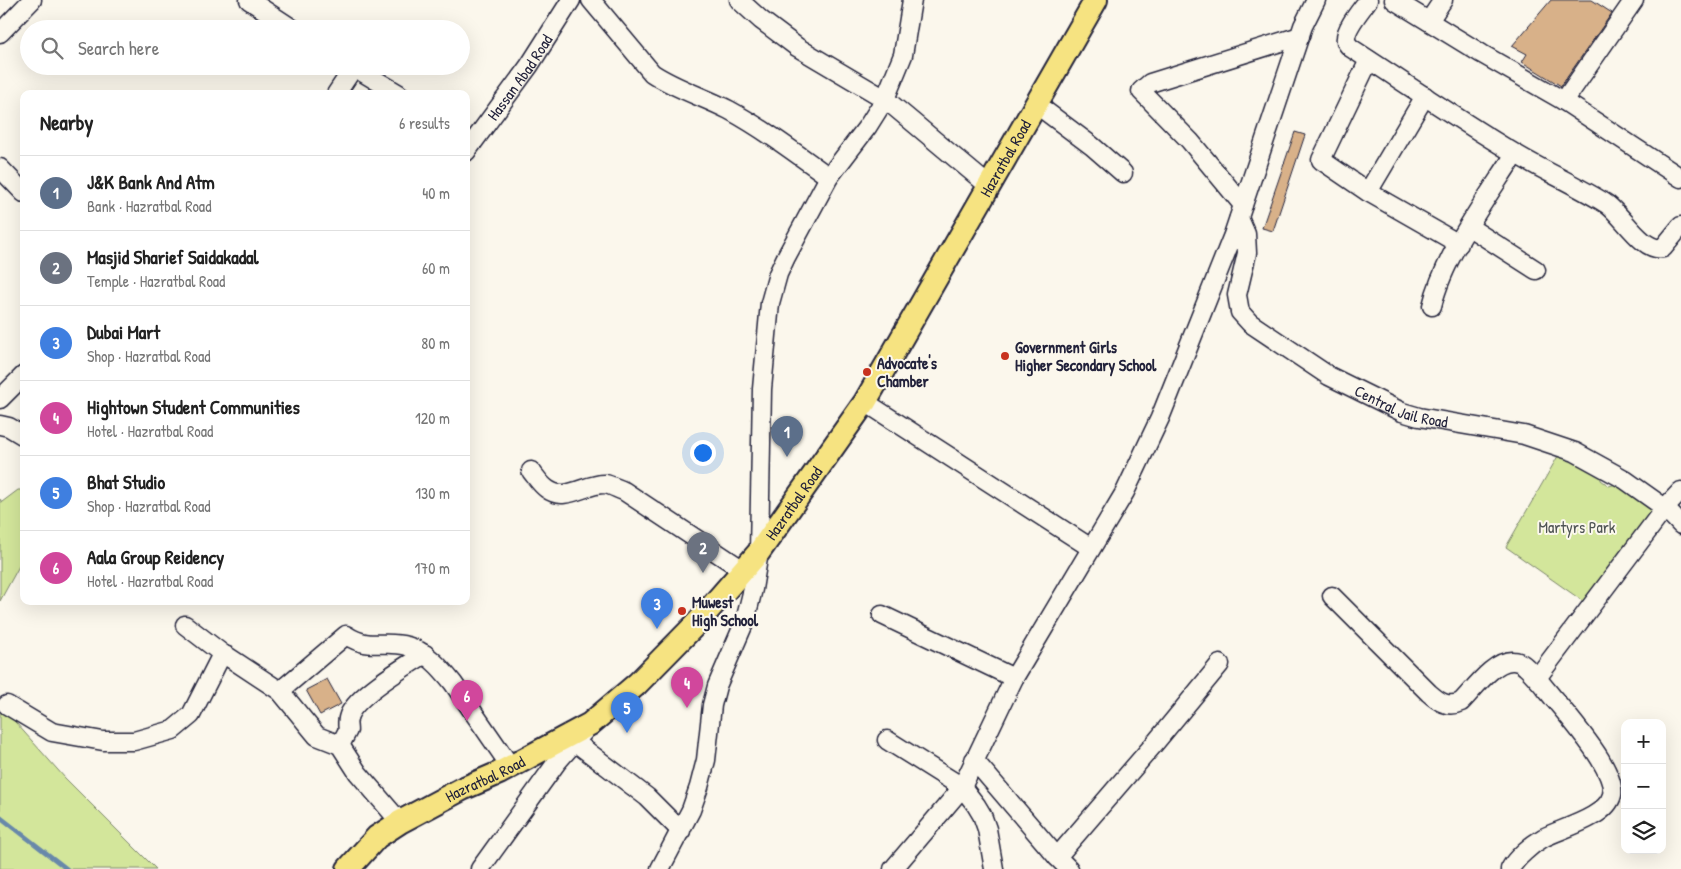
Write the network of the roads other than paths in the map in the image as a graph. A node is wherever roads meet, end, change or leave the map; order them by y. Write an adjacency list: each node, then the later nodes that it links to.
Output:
1 (32, 0): 15 (street)
2 (249, 0): 13 (street)
3 (571, 0): 26 (street, Hassan Abad Road)
4 (592, 0): 30 (street)
5 (739, 0): 23 (street)
6 (912, 0): 23 (street)
7 (1096, 0): 25 (main road, Hazratbal Road)
8 (1316, 0): 16 (street)
9 (1368, 0): 17 (street)
10 (1394, 0): 14 (street)
11 (1443, 0): 14 (street)
12 (1634, 0): 24 (street)
13 (279, 20)
14 (1429, 21): 24 (street)
15 (0, 33)
16 (1300, 36): 35 (street); 35 (street)
17 (1369, 60): 22 (street); 34 (street)
18 (348, 75): 20 (street)
19 (367, 75): 21 (street)
20 (339, 90)
21 (392, 90)
22 (1425, 96): 27 (street); 34 (street)
23 (886, 99): 30 (street); 32 (street)
24 (1564, 101): 31 (street)
25 (1036, 104): 29 (street); 32 (main road, Hazratbal Road)
26 (470, 141)
27 (1515, 154): 36 (street); 37 (street)
28 (0, 168): 33 (street)
29 (1123, 173)
30 (830, 177): 51 (street)
31 (1681, 178)
32 (989, 186): 43 (main road, Hazratbal Road)
33 (20, 188)
34 (1368, 192): 38 (street)
35 (1241, 211): 48 (street, Central Jail Road); 50 (street)
36 (1681, 226)
37 (1469, 227): 38 (street); 39 (street)
38 (1459, 244): 40 (street)
39 (1536, 270)
40 (1432, 306)
41 (20, 379): 42 (street)
42 (0, 399)
43 (864, 402): 50 (street); 51 (main road, Hazratbal Road)
44 (0, 425): 45 (street)
45 (20, 434)
46 (531, 471): 52 (street)
47 (1681, 491): 48 (street)
48 (1665, 508): 49 (street, Central Jail Road); 60 (street)
49 (1681, 525)
50 (1091, 548): 59 (street)
51 (760, 552): 52 (main road, Hazratbal Road); 71 (street)
52 (743, 570): 63 (main road, Hazratbal Road)
53 (1332, 596): 60 (street)
54 (882, 615): 59 (street)
55 (185, 625): 57 (street)
56 (425, 654): 61 (street); 66 (street); 68 (street)
57 (224, 655): 61 (street); 62 (street)
58 (1220, 664): 72 (street)
59 (1014, 678): 67 (street)
60 (1536, 678): 78 (street)
61 (280, 691): 66 (street)
62 (7, 705)
63 (590, 724): 65 (street); 68 (main road, Hazratbal Road)
64 (887, 740): 69 (street)
65 (575, 742): 71 (street); 74 (street)
66 (340, 745): 70 (street)
67 (974, 760): 69 (street); 72 (street)
68 (511, 767): 70 (main road, Hazratbal Road)
69 (962, 787): 76 (street); 77 (street)
70 (400, 822): 73 (main road, Hazratbal Road)
71 (681, 831): 75 (street)
72 (1063, 863)
73 (348, 869)
74 (480, 869)
75 (660, 869)
76 (893, 869)
77 (994, 869)
78 (1510, 869)

